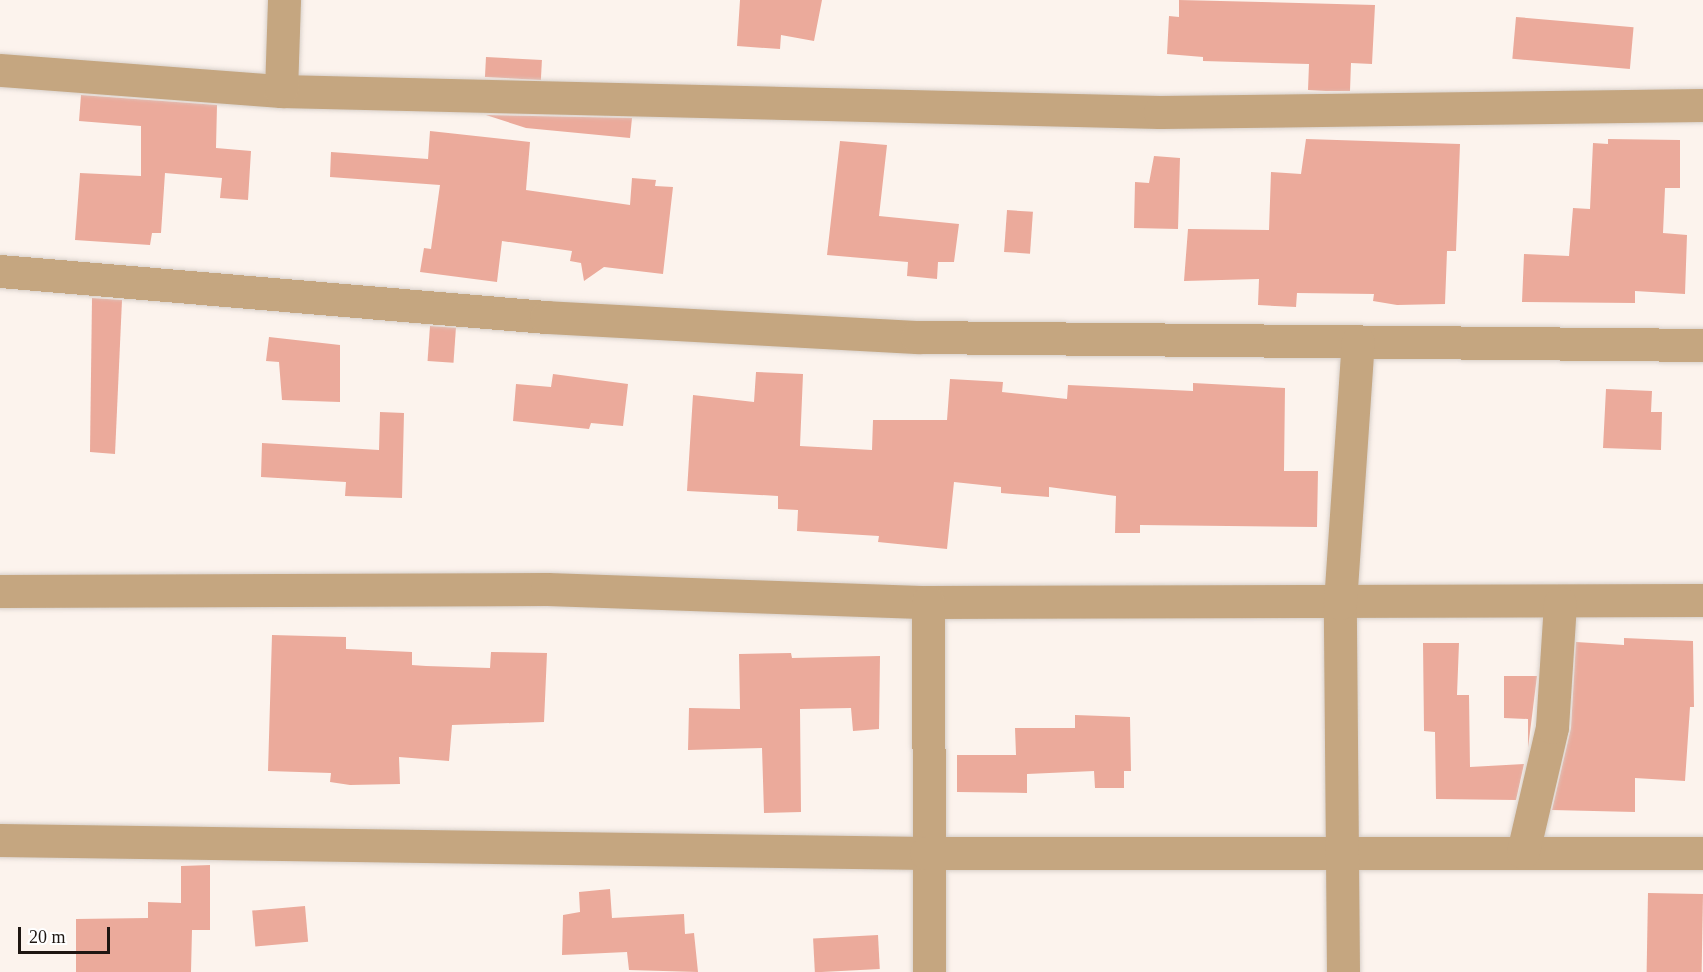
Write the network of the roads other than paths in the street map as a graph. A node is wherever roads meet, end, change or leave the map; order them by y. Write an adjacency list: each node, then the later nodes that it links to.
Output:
1 (284, 0): 3 (street)
2 (0, 70): 3 (street)
3 (281, 91): 4 (street)
4 (1703, 105)
5 (0, 271): 6 (street)
6 (1358, 342): 7 (street); 11 (street)
7 (1703, 345)
8 (0, 591): 10 (street)
9 (1703, 600): 12 (street)
10 (928, 602): 11 (street); 16 (street)
11 (1340, 603): 12 (street); 14 (street)
12 (1560, 603): 15 (street)
13 (0, 840): 16 (street)
14 (1344, 851): 15 (street); 16 (street); 19 (street)
15 (1522, 852): 17 (street)
16 (926, 853): 18 (street)
17 (1703, 853)
18 (929, 972)
19 (1343, 972)

